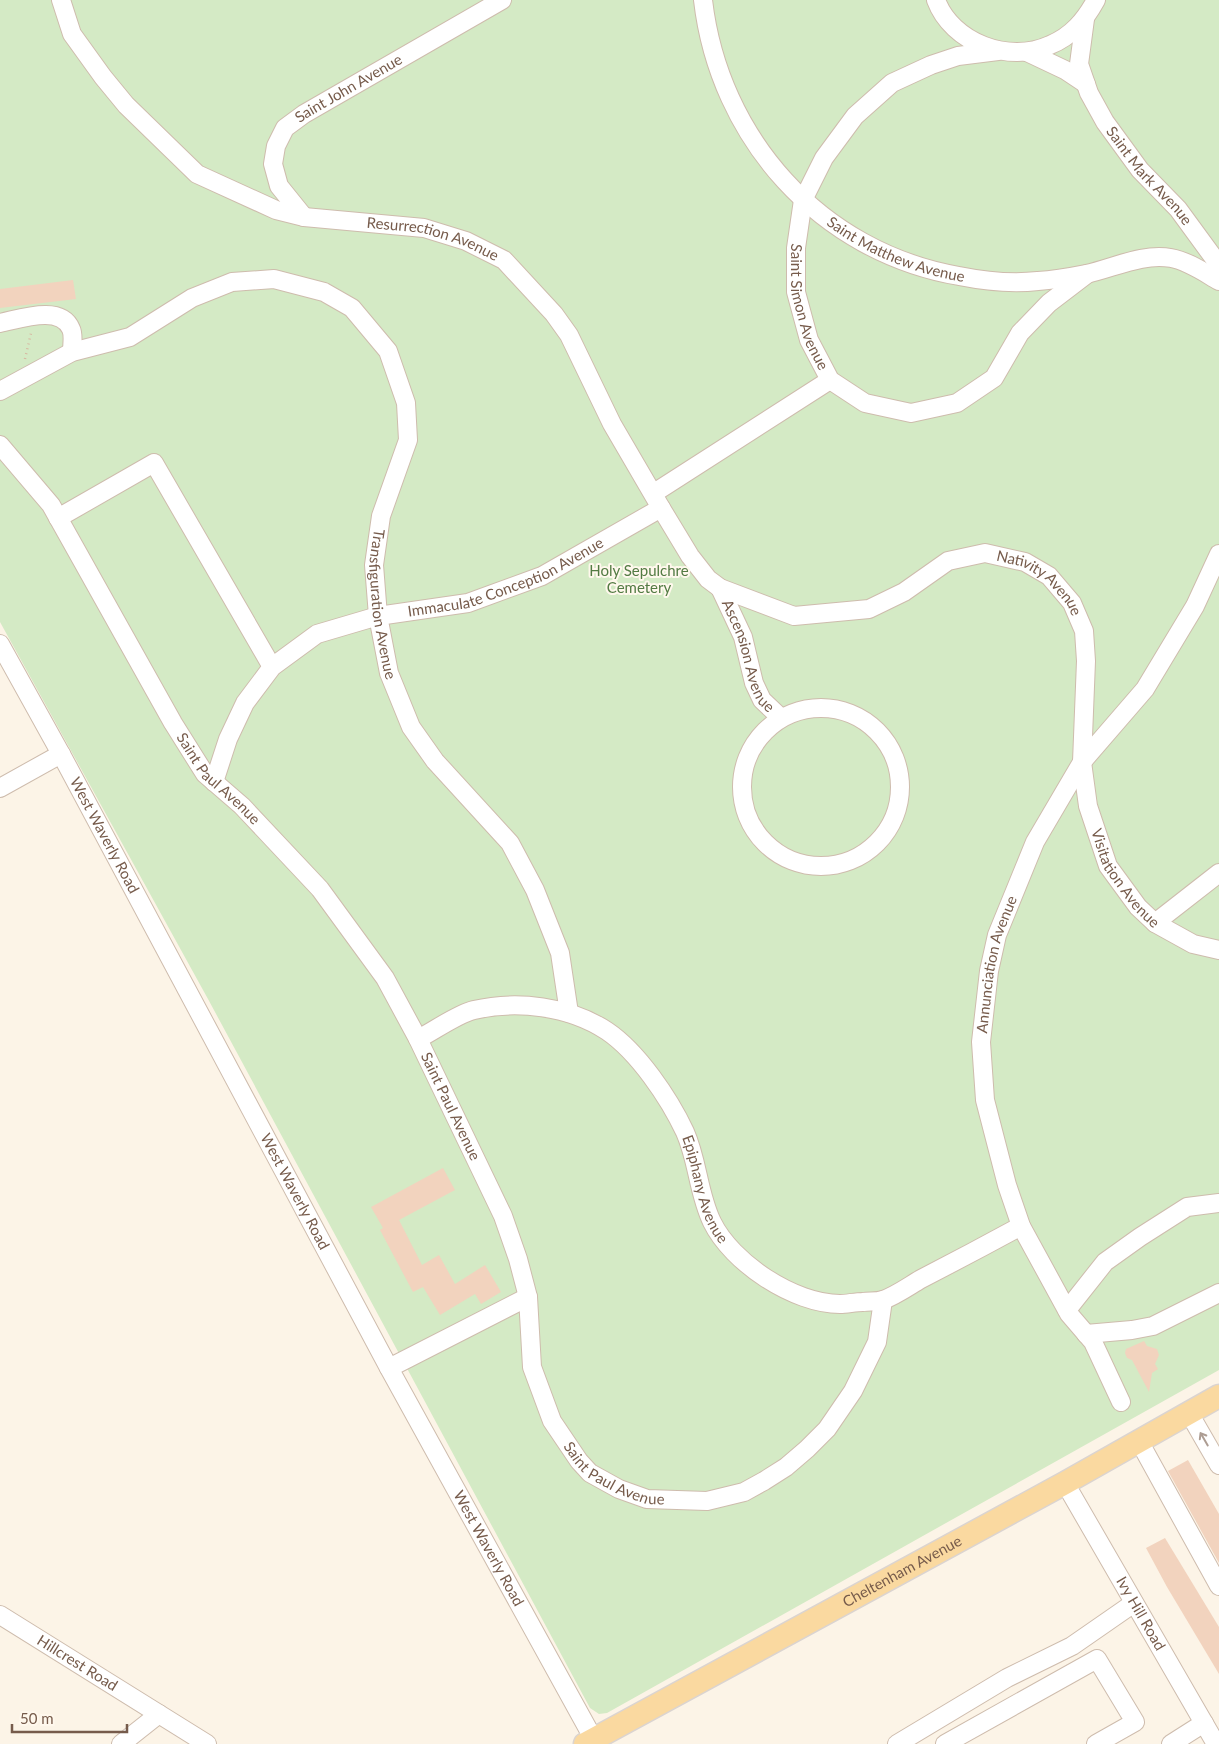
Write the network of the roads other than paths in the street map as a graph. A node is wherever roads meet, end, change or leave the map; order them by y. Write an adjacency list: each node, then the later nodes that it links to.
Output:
1 (61, 0): 11 (street, Resurrection Avenue)
2 (703, 0): 10 (street, Saint Matthew Avenue)
3 (936, 0): 7 (street, Saint Mark Avenue)
4 (1096, 0): 6 (street, Saint Mark Avenue)
5 (498, 1): 11 (street, Saint John Avenue)
6 (1085, 19): 8 (street, Saint Mark Avenue); 9 (street, Saint Mark Avenue)
7 (998, 50): 8 (street, Saint Mark Avenue); 10 (street, Saint Simon Avenue)
8 (1027, 52): 9 (street, Saint Mark Avenue)
9 (1086, 84): 12 (street, Saint Mark Avenue)
10 (803, 200): 13 (street, Saint Matthew Avenue); 17 (street, Saint Simon Avenue)
11 (304, 217): 20 (street, Resurrection Avenue)
12 (1219, 265)
13 (1087, 274): 14 (street, Saint Matthew Avenue); 17 (street, Saint Simon Avenue)
14 (1219, 281)
15 (0, 323): 16 (street)
16 (72, 352): 18 (street, Transfiguration Avenue); 24 (street, Transfiguration Avenue)
17 (830, 380): 20 (street, Immaculate Conception Avenue)
18 (0, 391)
19 (0, 444): 21 (street, Saint Paul Avenue)
20 (657, 501): 23 (street, Resurrection Avenue); 24 (street, Immaculate Conception Avenue)
21 (58, 518): 26 (street); 30 (street, Saint Paul Avenue)
22 (1219, 554): 29 (street, Annunciation Avenue)
23 (720, 588): 27 (street, Ascension Avenue); 29 (street, Nativity Avenue)
24 (378, 616): 26 (street, Immaculate Conception Avenue); 35 (street, Transfiguration Avenue)
25 (0, 644): 28 (street, West Waverly Road)
26 (272, 667): 30 (street, Immaculate Conception Avenue)
27 (781, 718): 27 (street, Ascension Avenue)
28 (61, 754): 31 (street); 44 (street, West Waverly Road)
29 (1082, 762): 33 (street, Visitation Avenue); 38 (street, Annunciation Avenue)
30 (214, 782): 36 (street, Saint Paul Avenue)
31 (0, 788)
32 (1219, 873): 33 (street)
33 (1155, 923): 34 (street, Visitation Avenue)
34 (1219, 950)
35 (570, 1013): 36 (street, Epiphany Avenue); 41 (street, Epiphany Avenue)
36 (418, 1039): 40 (street, Saint Paul Avenue)
37 (1219, 1202): 42 (street)
38 (1021, 1226): 41 (street, Epiphany Avenue); 42 (street, Annunciation Avenue)
39 (1219, 1293): 43 (street)
40 (528, 1297): 41 (street, Saint Paul Avenue); 44 (street)
41 (883, 1300)
42 (1068, 1310): 43 (street, Annunciation Avenue)
43 (1086, 1334): 46 (street, Annunciation Avenue)
44 (389, 1368): 56 (street, West Waverly Road)
45 (1219, 1396): 47 (main road, Cheltenham Avenue)
46 (1121, 1402)
47 (1189, 1413): 48 (main road, Cheltenham Avenue); 49 (street, one-way to 47)
48 (1139, 1441): 50 (main road, Cheltenham Avenue); 51 (street)
49 (1219, 1465)
50 (1065, 1483): 52 (street, Ivy Hill Road); 56 (main road, Cheltenham Avenue)
51 (1219, 1586)
52 (1134, 1603): 55 (street, Ivy Hill Road); 59 (street)
53 (0, 1614): 54 (street, Hillcrest Road)
54 (159, 1714): 57 (street); 58 (street, Hillcrest Road)
55 (1204, 1723): 62 (street); 63 (street, Ivy Hill Road)
56 (590, 1742)
57 (121, 1744)
58 (207, 1744)
59 (897, 1744)
60 (945, 1744): 61 (street)
61 (1096, 1744)
62 (1171, 1744)
63 (1216, 1744)

